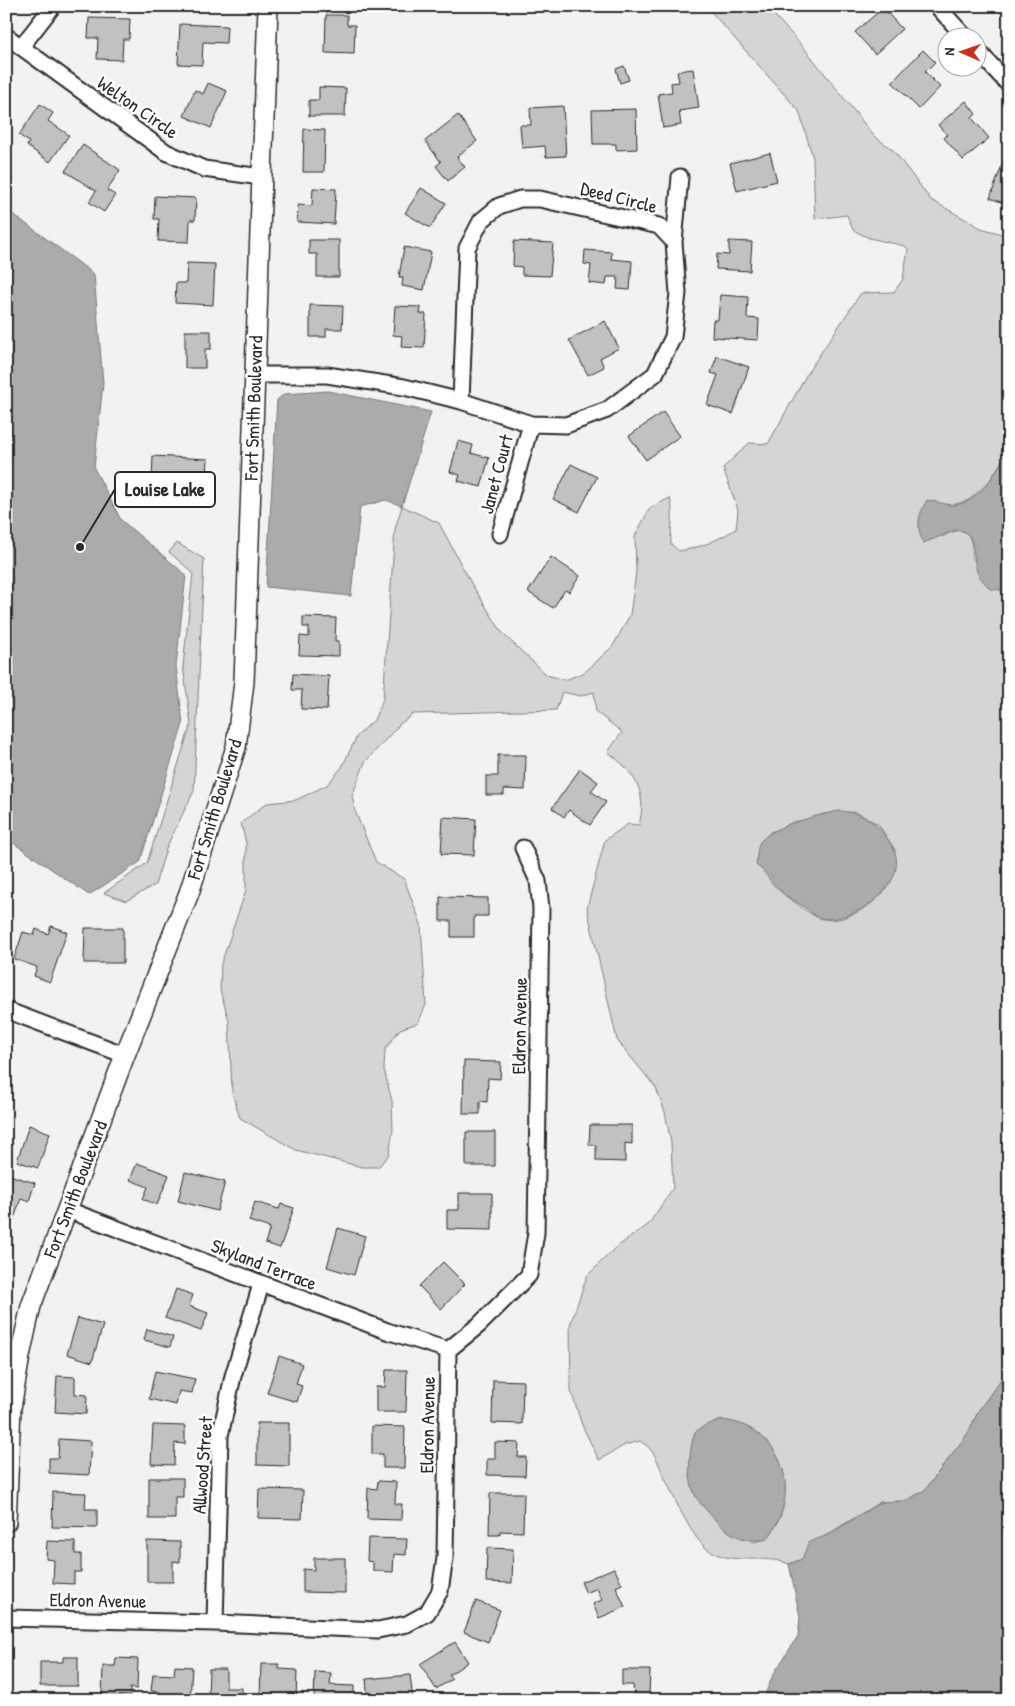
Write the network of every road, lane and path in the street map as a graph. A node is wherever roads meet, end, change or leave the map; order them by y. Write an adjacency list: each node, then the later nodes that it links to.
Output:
1 (53, 6): 6 (street)
2 (268, 6): 9 (street, Fort Smith Boulevard)
3 (937, 6): 4 (street)
4 (957, 28)
5 (6, 36): 6 (street, Welton Circle)
6 (21, 47): 9 (street, Welton Circle)
7 (988, 62): 8 (street)
8 (1009, 85)
9 (262, 177): 12 (street, Fort Smith Boulevard)
10 (680, 177): 11 (street)
11 (674, 242): 13 (street, Deed Circle); 14 (street)
12 (254, 375): 13 (street); 18 (street, Fort Smith Boulevard)
13 (461, 401): 14 (street)
14 (531, 424): 15 (street, Janet Court)
15 (500, 534)
16 (523, 848): 21 (street, Eldron Avenue)
17 (6, 1010): 18 (street)
18 (125, 1055): 19 (street, Fort Smith Boulevard)
19 (68, 1210): 20 (street, Skyland Terrace); 22 (street, Fort Smith Boulevard)
20 (261, 1285): 21 (street, Skyland Terrace); 25 (street, Allwood Street)
21 (448, 1350): 25 (street, Eldron Avenue)
22 (9, 1408): 23 (street, Fort Smith Boulevard)
23 (6, 1522)
24 (6, 1618): 25 (street, Eldron Avenue)
25 (215, 1623)

